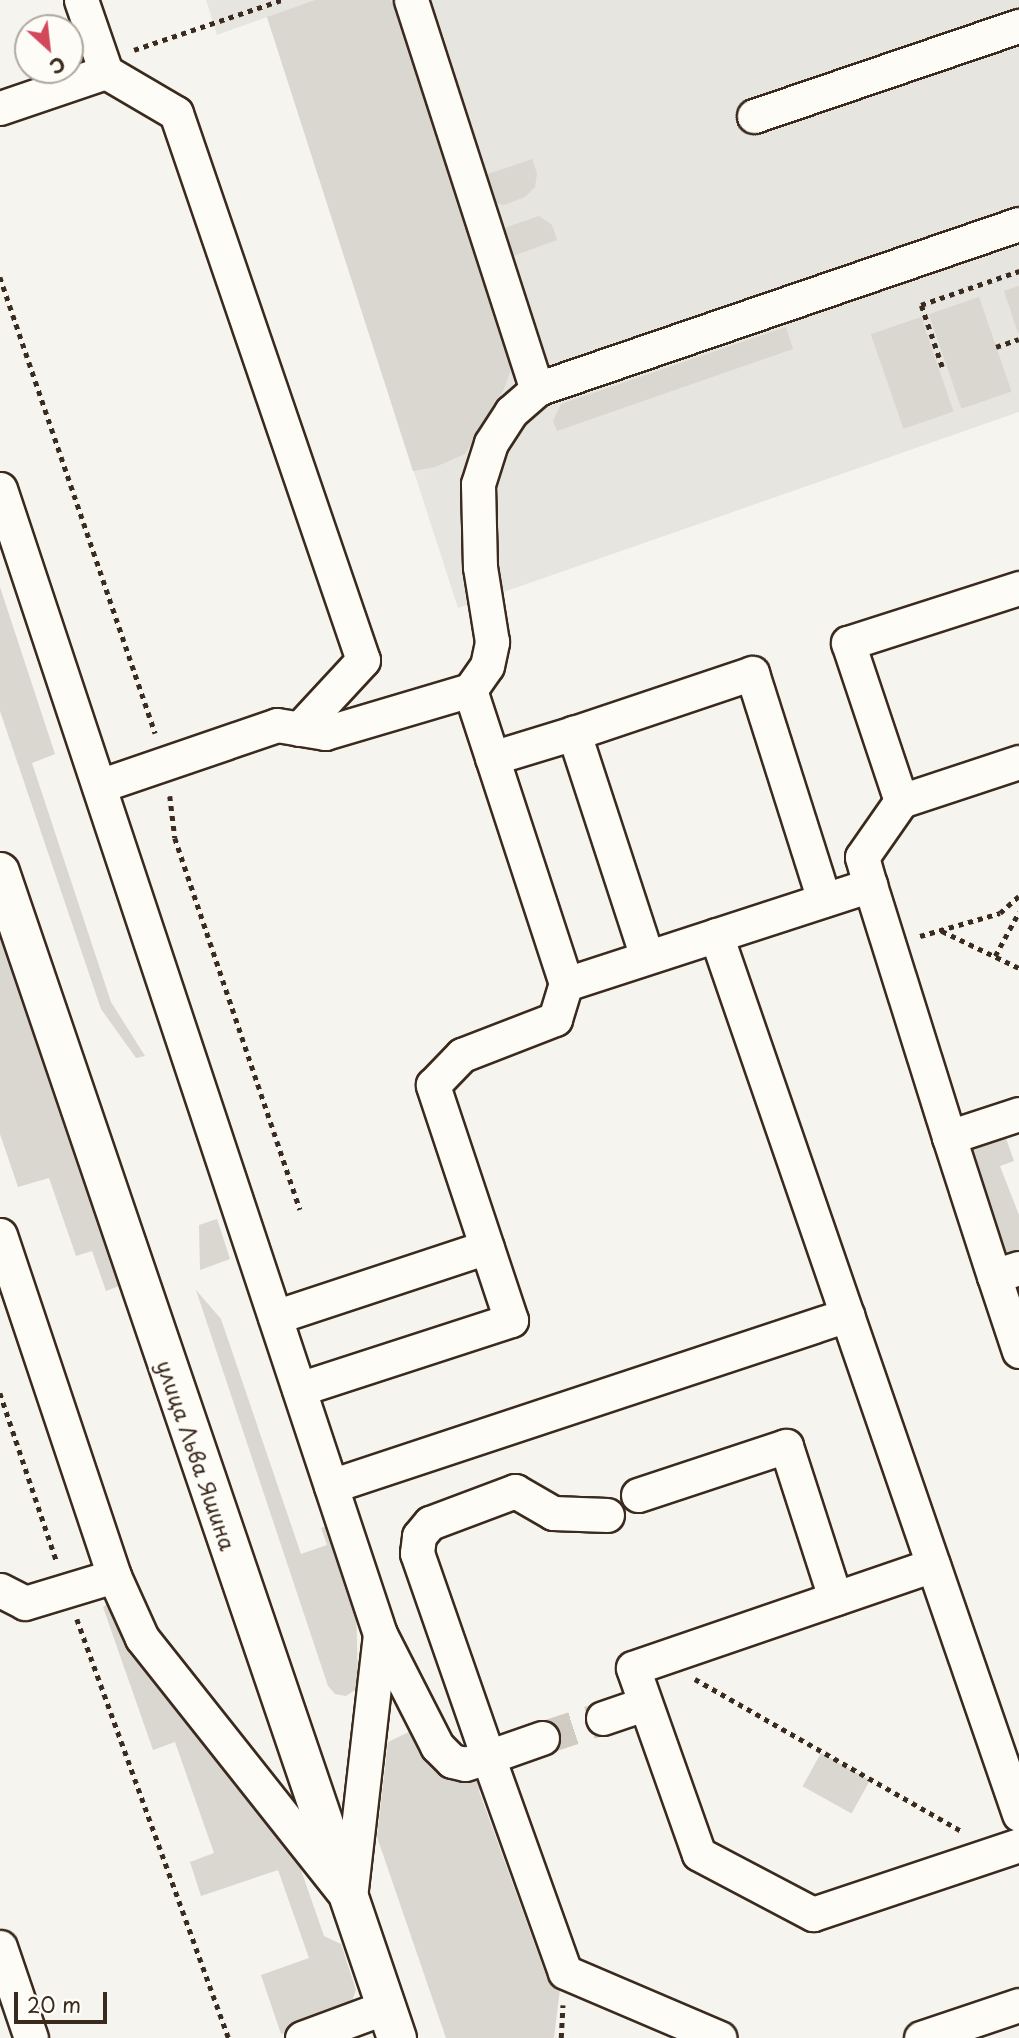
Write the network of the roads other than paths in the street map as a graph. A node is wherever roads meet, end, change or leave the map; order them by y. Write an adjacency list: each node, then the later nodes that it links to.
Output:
1 (82, 0): 4 (street)
2 (411, 0): 8 (street)
3 (1019, 26): 6 (street)
4 (104, 66): 5 (street); 12 (street)
5 (0, 108)
6 (754, 116)
7 (1019, 224): 8 (street)
8 (537, 388): 11 (street)
9 (0, 489): 16 (street)
10 (1019, 588): 17 (street)
11 (470, 691): 12 (street); 14 (street)
12 (299, 729): 16 (street)
13 (574, 733): 14 (street); 20 (street); 22 (street)
14 (492, 758): 23 (street)
15 (1019, 762): 17 (street)
16 (99, 786): 30 (street)
17 (901, 801): 19 (street)
18 (0, 872): 47 (main road, улица Льва Яшина)
19 (870, 885): 20 (street); 25 (street)
20 (824, 900): 21 (street)
21 (716, 935): 22 (street); 29 (street)
22 (647, 957): 23 (street)
23 (566, 984): 27 (street)
24 (1019, 1114): 25 (street)
25 (949, 1137): 28 (street)
26 (0, 1235): 37 (street)
27 (487, 1247): 30 (street); 32 (street)
28 (1006, 1272): 31 (street)
29 (847, 1315): 33 (street); 36 (street)
30 (275, 1317): 32 (street)
31 (1019, 1351)
32 (299, 1389): 33 (street)
33 (331, 1486): 40 (street)
34 (638, 1495): 39 (street)
35 (607, 1515): 44 (street)
36 (933, 1566): 39 (street); 45 (street)
37 (114, 1576): 38 (street); 47 (street)
38 (0, 1590)
39 (835, 1598): 41 (street)
40 (380, 1634): 44 (street); 47 (street)
41 (644, 1703): 42 (street); 46 (street)
42 (603, 1718)
43 (542, 1738): 44 (street)
44 (488, 1757): 53 (street)
45 (1019, 1814)
46 (1009, 1849)
47 (350, 1900): 50 (main road, улица Льва Яшина)
48 (0, 1947): 51 (street)
49 (1019, 2005): 54 (street)
50 (391, 2022): 52 (street)
51 (31, 2038)
52 (302, 2038)
53 (720, 2038)
54 (920, 2038)

